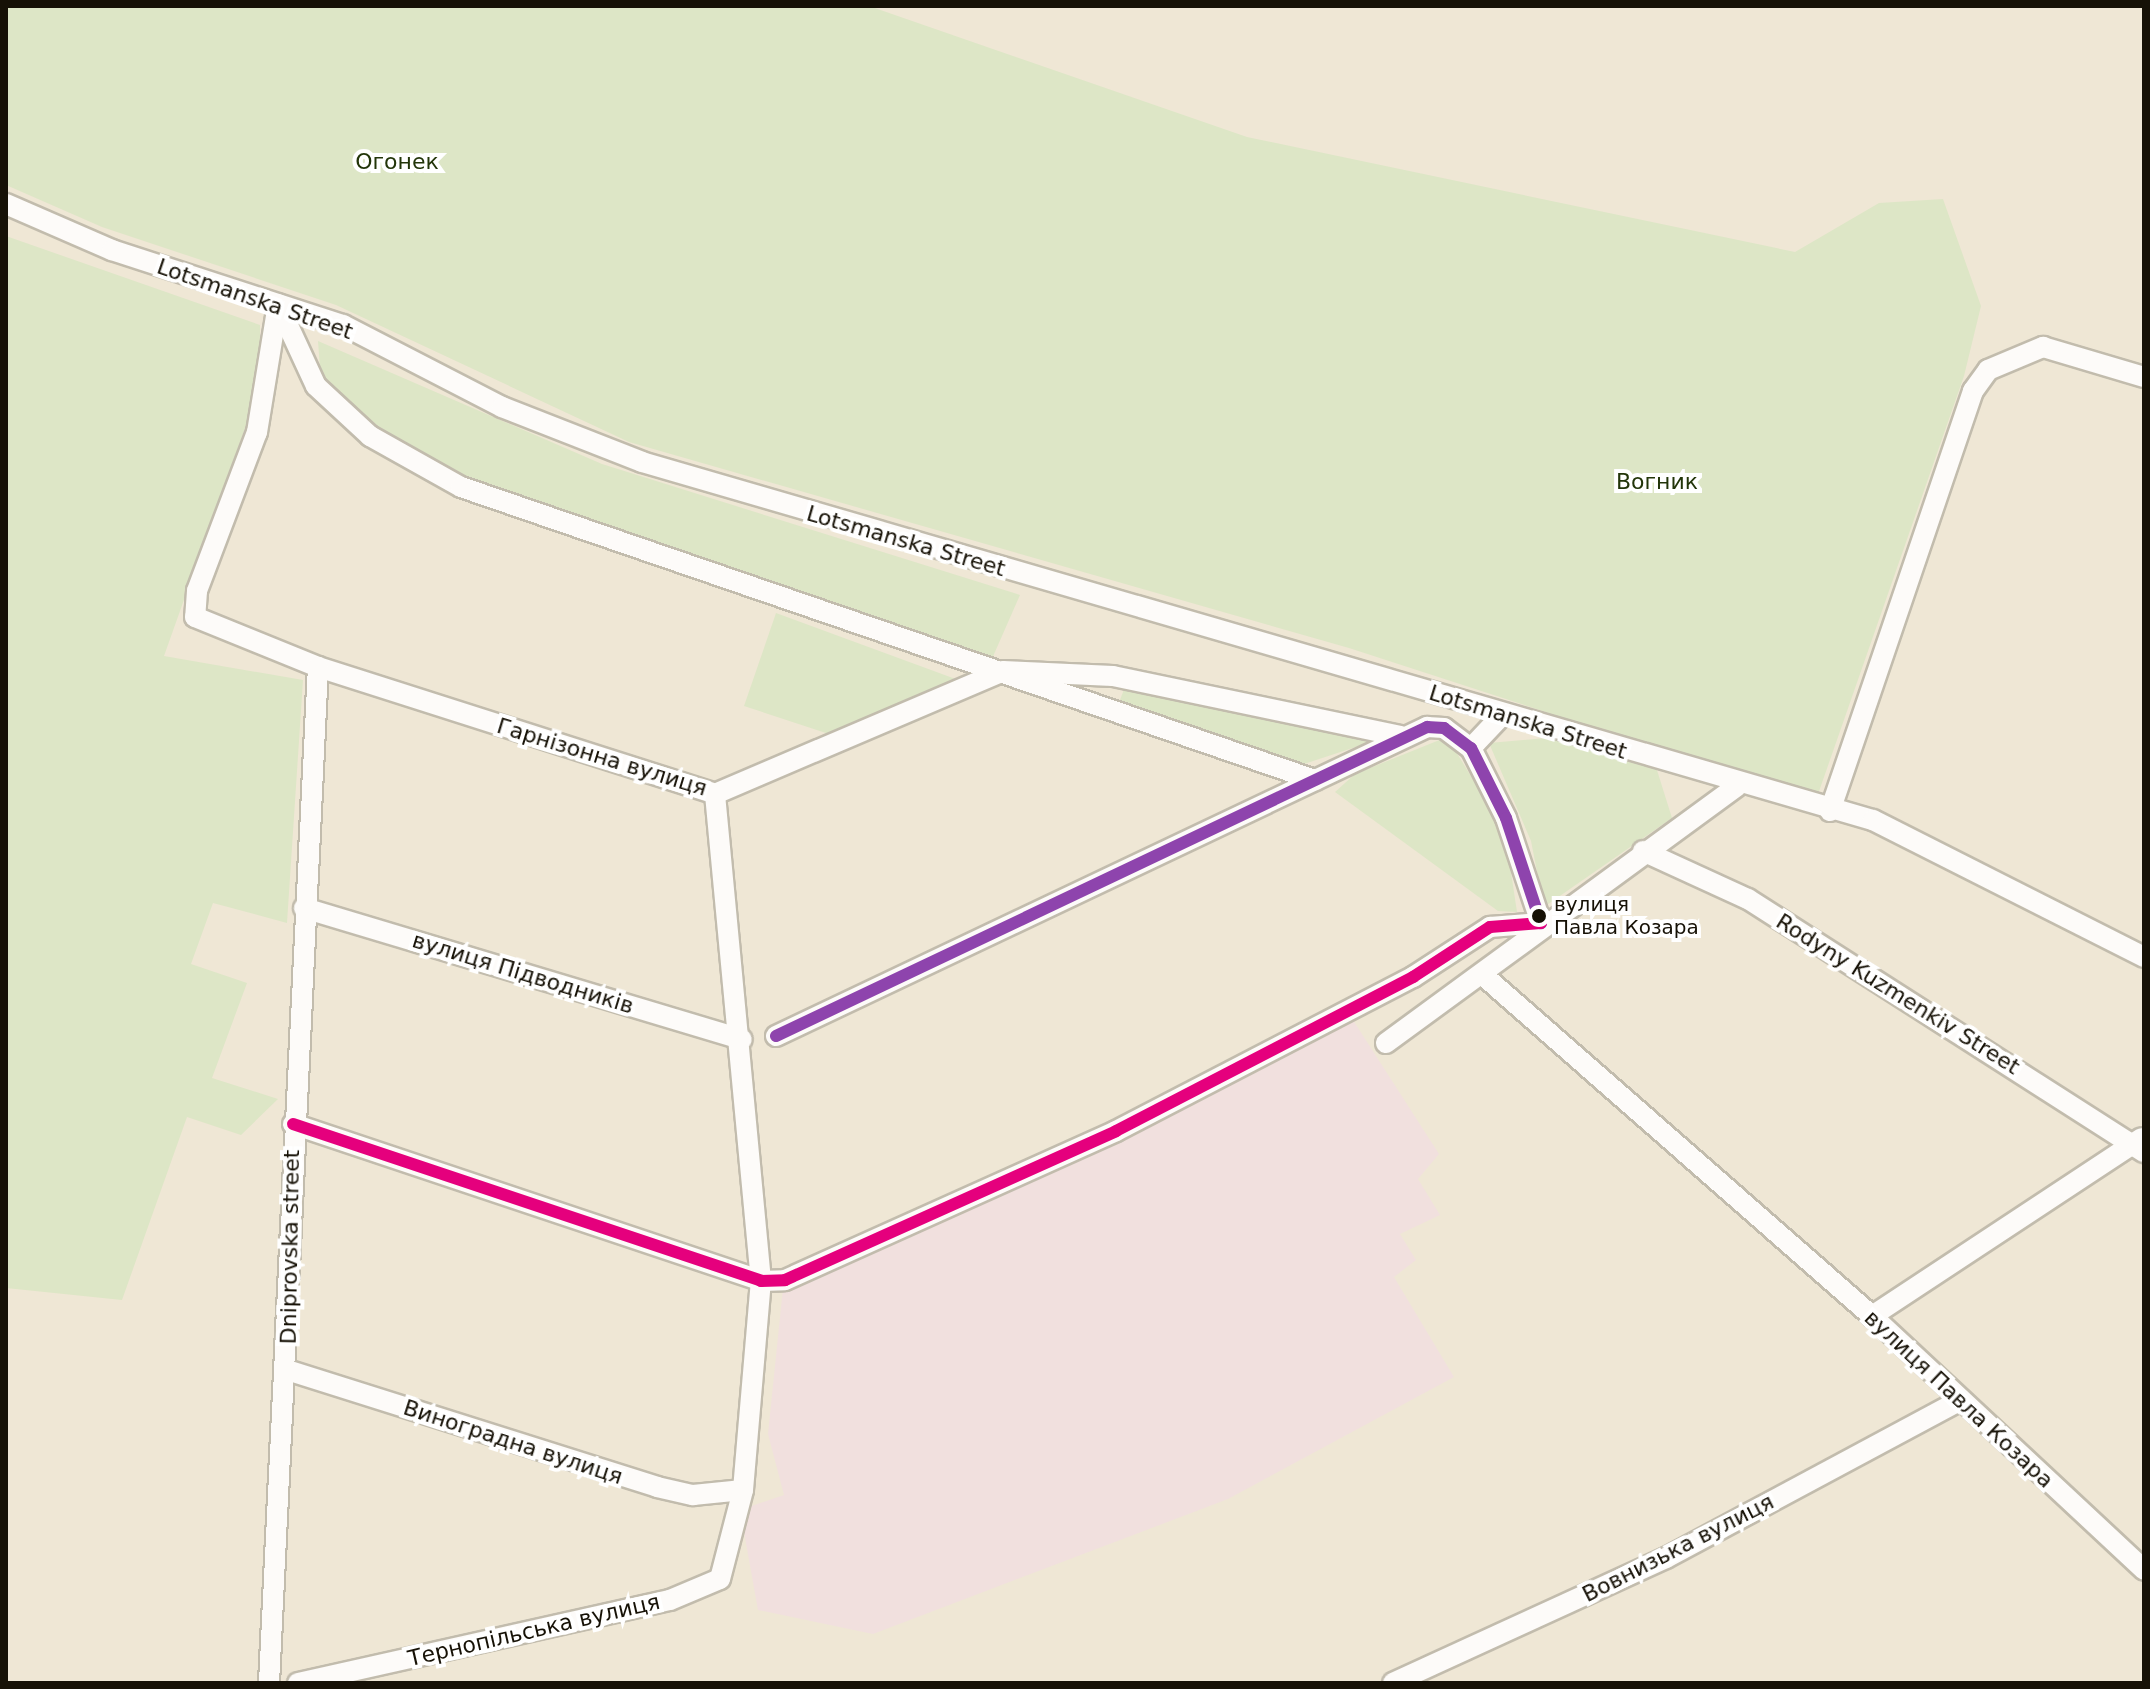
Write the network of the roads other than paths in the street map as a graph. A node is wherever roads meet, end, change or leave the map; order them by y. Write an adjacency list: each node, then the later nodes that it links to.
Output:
1 (6, 204): 2 (street, Lotsmanska Street)
2 (278, 304): 4 (street, Гарнізонна вулиця); 5 (street); 6 (street, Lotsmanska Street)
3 (2144, 377): 12 (street)
4 (318, 667): 11 (street, Гарнізонна вулиця); 14 (street, Dniprovska street)
5 (1003, 671): 7 (street); 9 (street); 11 (street, Гарнізонна вулиця)
6 (1503, 714): 8 (street); 10 (street, Lotsmanska Street)
7 (1401, 736): 8 (street); 9 (street)
8 (1471, 748): 15 (street)
9 (1315, 780): 18 (street)
10 (1737, 786): 12 (street, Lotsmanska Street); 13 (street)
11 (715, 794): 19 (street)
12 (1830, 811): 16 (street, Lotsmanska Street)
13 (1643, 851): 15 (street); 22 (street, Rodyny Kuzmenkiv Street)
14 (304, 908): 19 (street, вулиця Підводників); 21 (street, Dniprovska street)
15 (1541, 923): 17 (street); 23 (street)
16 (2144, 957)
17 (1484, 976): 20 (street); 24 (street, вулиця Павла Козара)
18 (776, 1036)
19 (742, 1039): 23 (street)
20 (1386, 1043)
21 (293, 1124): 23 (street); 25 (street, Dniprovska street)
22 (2141, 1145): 24 (street)
23 (761, 1281): 27 (street)
24 (1872, 1316): 26 (street, вулиця Павла Козара)
25 (287, 1370): 27 (street, Виноградна вулиця); 29 (street, Dniprovska street)
26 (1957, 1402): 28 (street, вулиця Павла Козара); 31 (street, Вовнизька вулиця)
27 (743, 1490): 30 (street, Тернопільська вулиця)
28 (2144, 1570)
29 (269, 1683)
30 (298, 1683)
31 (1393, 1683)

